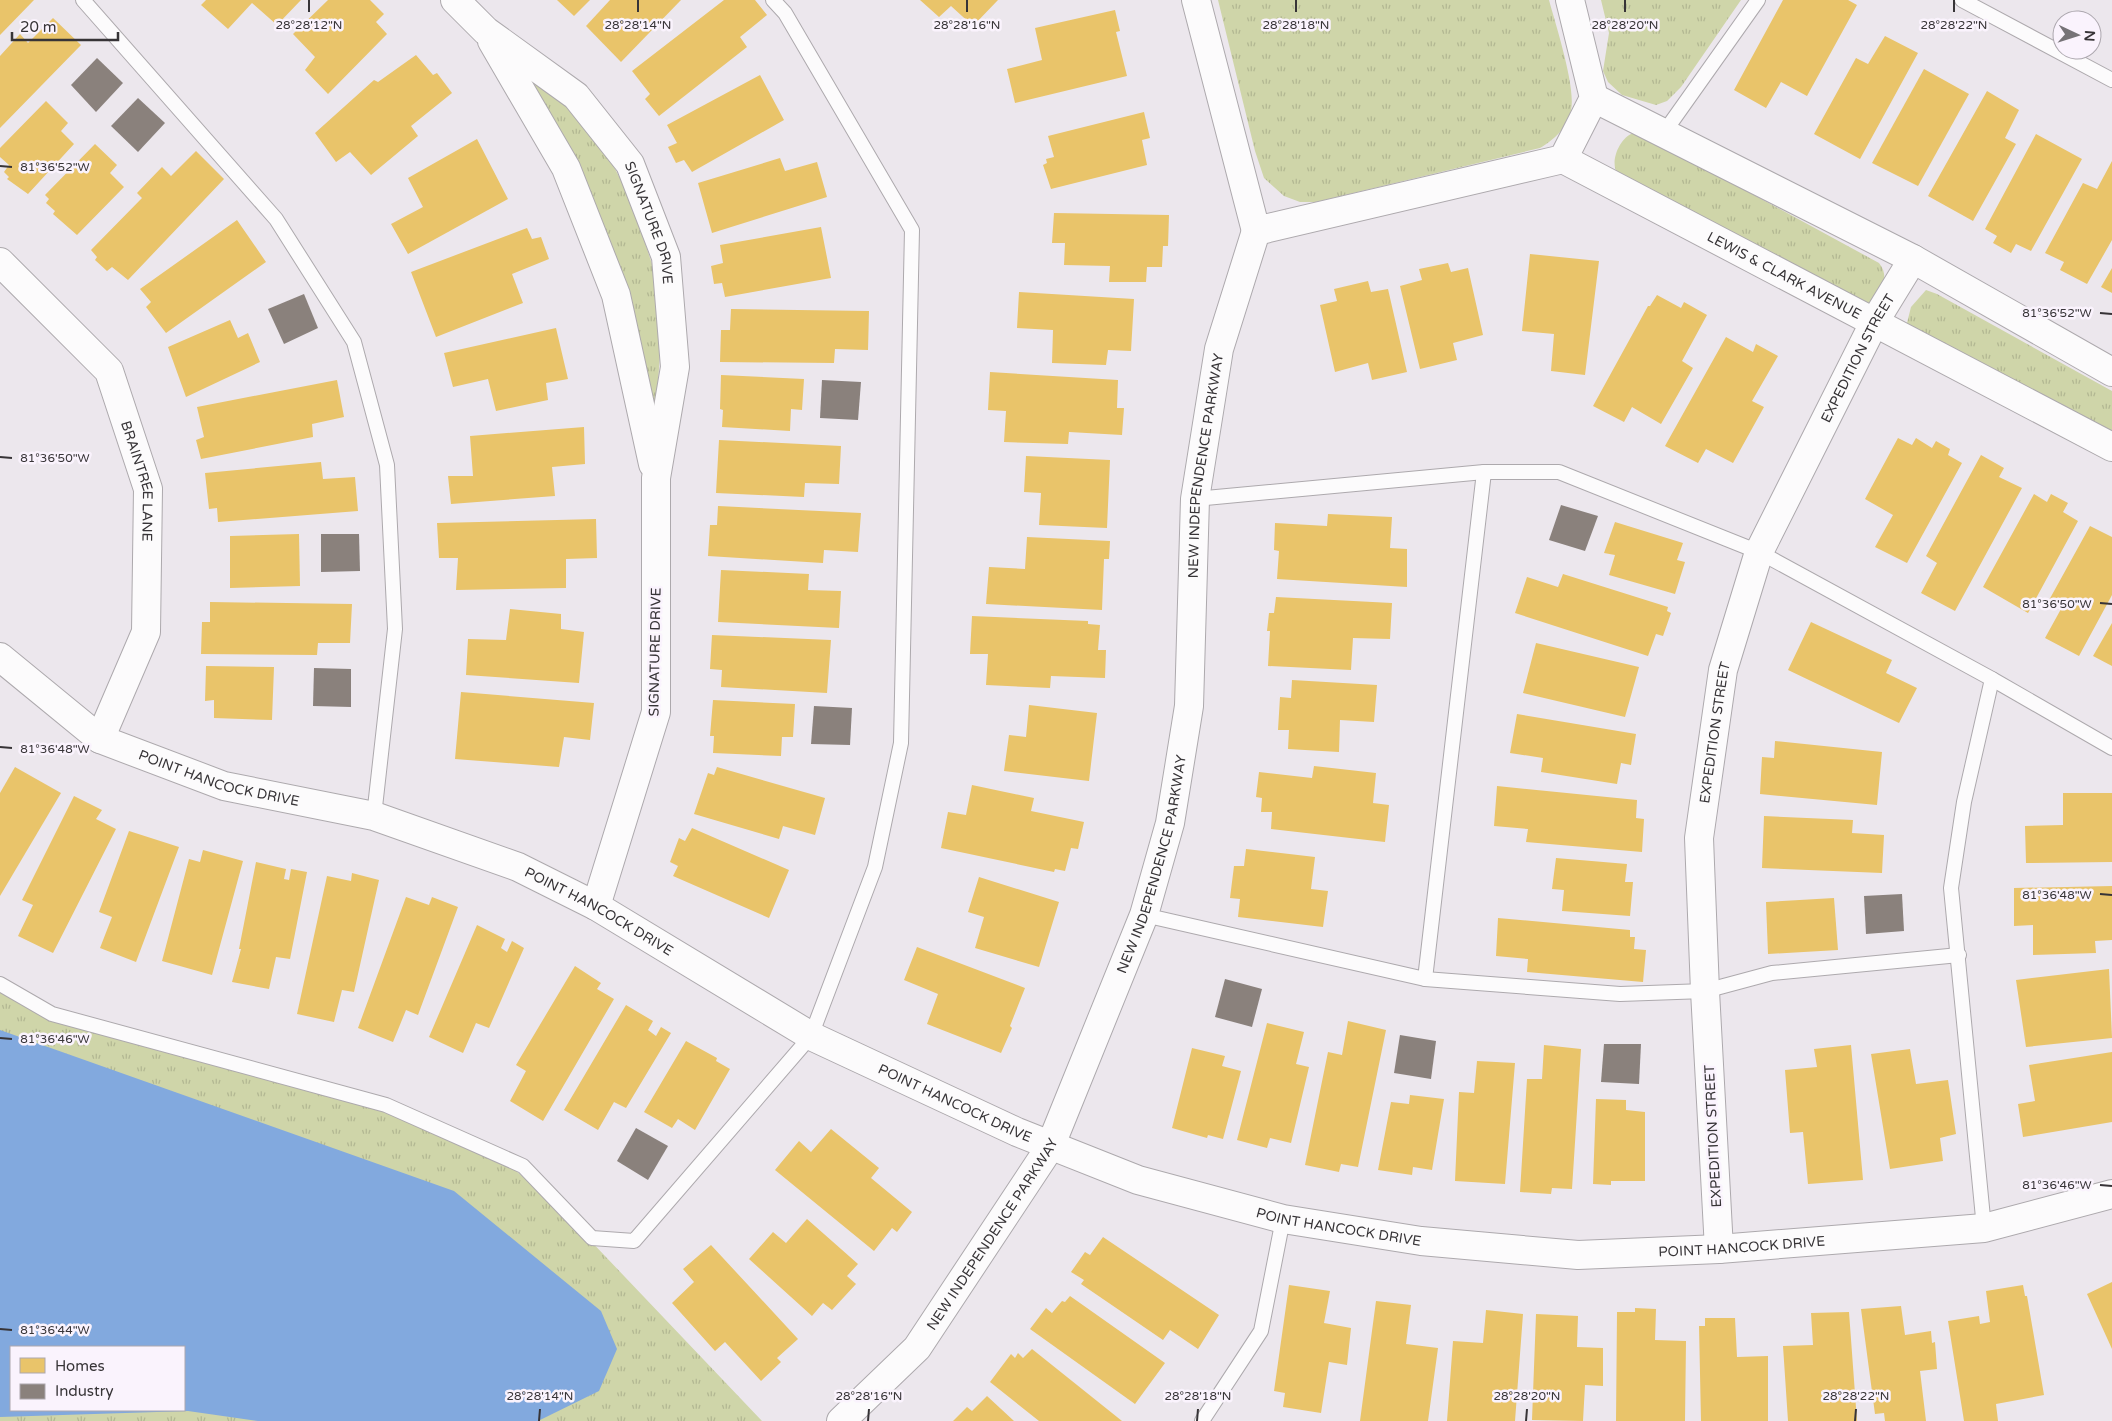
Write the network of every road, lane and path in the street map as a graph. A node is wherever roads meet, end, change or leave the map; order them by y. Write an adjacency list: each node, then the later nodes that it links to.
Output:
1 (83, 0): 27 (lane)
2 (455, 0): 8 (street, SIGNATURE DRIVE)
3 (773, 0): 34 (lane)
4 (1196, 0): 13 (street)
5 (1570, 0): 10 (street)
6 (1758, 0): 11 (lane)
7 (1962, 0): 9 (lane)
8 (486, 31): 20 (street, SIGNATURE DRIVE); 20 (street, SIGNATURE DRIVE)
9 (2112, 80)
10 (1594, 98): 11 (street); 12 (street)
11 (1663, 134): 14 (street)
12 (1563, 159): 13 (street); 16 (street, LEWIS & CLARK AVENUE)
13 (1256, 231): 21 (street, NEW INDEPENDENCE PARKWAY)
14 (1913, 259): 16 (street, EXPEDITION STREET); 17 (street)
15 (0, 262): 25 (street, BRAINTREE LANE)
16 (1875, 321): 18 (street, LEWIS & CLARK AVENUE); 22 (street, EXPEDITION STREET)
17 (2112, 372)
18 (2112, 447)
19 (1484, 472): 21 (lane); 22 (lane); 31 (lane)
20 (656, 478): 28 (street, SIGNATURE DRIVE)
21 (1195, 499): 29 (street, NEW INDEPENDENCE PARKWAY)
22 (1759, 552): 24 (lane); 33 (street, EXPEDITION STREET)
23 (0, 657): 25 (street, POINT HANCOCK DRIVE)
24 (1992, 679): 26 (lane); 30 (lane)
25 (100, 739): 27 (street, POINT HANCOCK DRIVE)
26 (2112, 748)
27 (374, 816): 28 (street, POINT HANCOCK DRIVE)
28 (596, 906): 34 (street, POINT HANCOCK DRIVE)
29 (1144, 915): 31 (lane); 35 (street, NEW INDEPENDENCE PARKWAY)
30 (1959, 955): 33 (lane); 38 (lane)
31 (1425, 978): 33 (lane)
32 (0, 984): 34 (lane)
33 (1705, 991): 39 (street, EXPEDITION STREET)
34 (811, 1036): 35 (street, POINT HANCOCK DRIVE)
35 (1050, 1147): 37 (street, POINT HANCOCK DRIVE); 40 (street, NEW INDEPENDENCE PARKWAY)
36 (2112, 1194): 38 (street, POINT HANCOCK DRIVE)
37 (1283, 1219): 39 (street, POINT HANCOCK DRIVE); 41 (lane)
38 (1984, 1228): 39 (street, POINT HANCOCK DRIVE)
39 (1719, 1249)
40 (841, 1421)
41 (1202, 1421)

